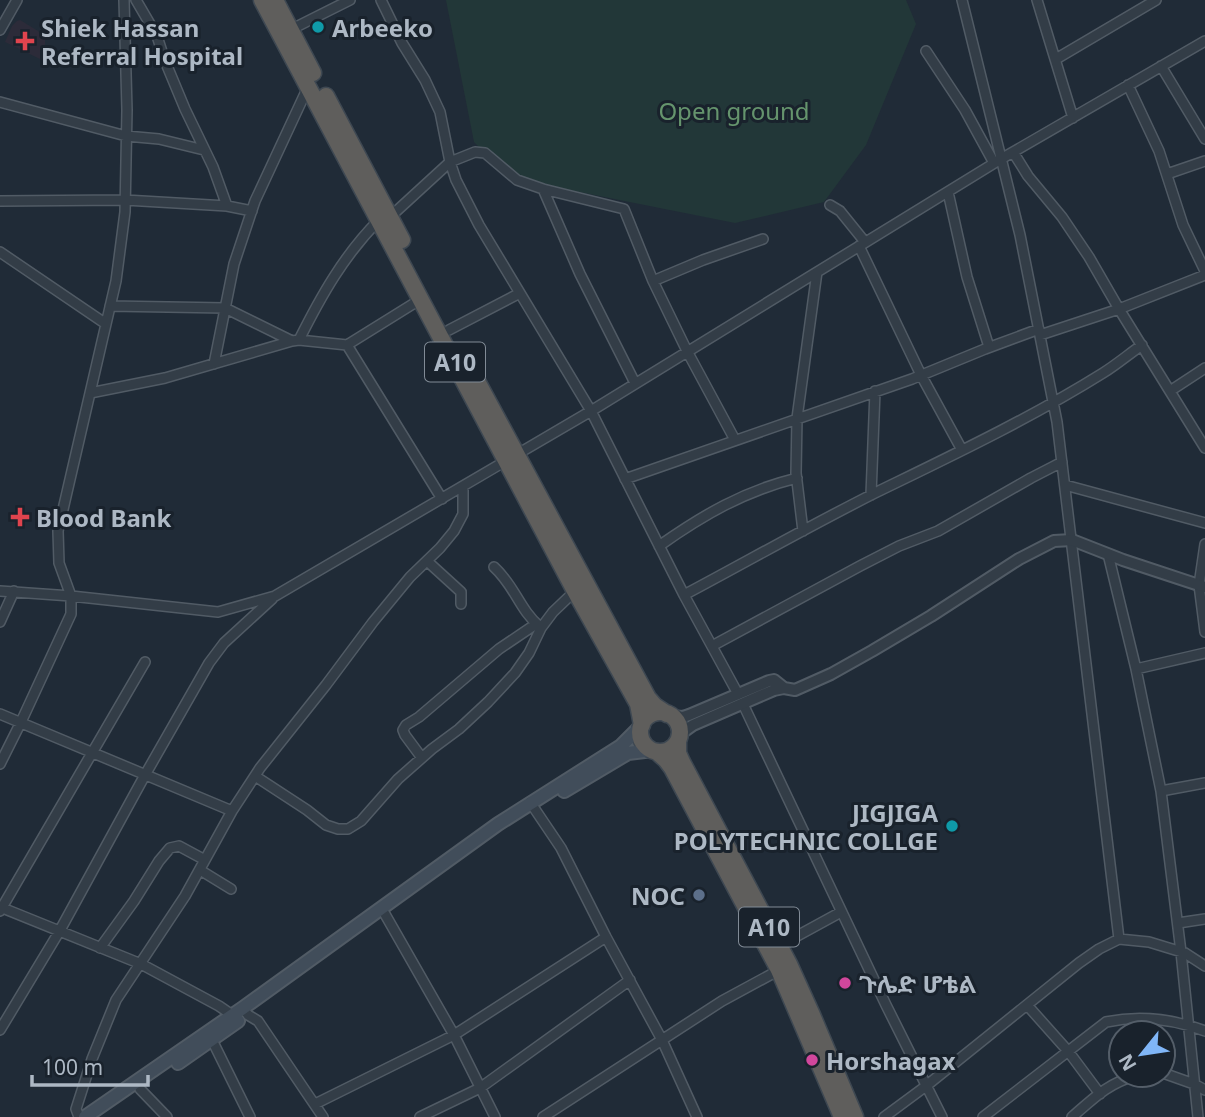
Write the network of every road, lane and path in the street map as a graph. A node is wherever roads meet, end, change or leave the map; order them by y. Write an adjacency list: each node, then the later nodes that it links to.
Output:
1 (18, 0): 11 (street)
2 (124, 0): 21 (street)
3 (136, 0): 23 (street)
4 (262, 0): 17 (highway, A10)
5 (275, 0): 12 (highway, A10)
6 (350, 0): 12 (street)
7 (381, 0): 27 (street)
8 (962, 0): 25 (street)
9 (1037, 0): 15 (street)
10 (1156, 0): 15 (street)
11 (0, 30)
12 (290, 30): 17 (highway, A10)
13 (1205, 41): 16 (street)
14 (926, 51): 25 (street)
15 (1056, 59): 20 (street)
16 (1161, 66): 18 (street); 22 (street)
17 (312, 81): 35 (street); 36 (highway, A10)
18 (1128, 85): 20 (street); 28 (street)
19 (0, 102): 21 (street)
20 (1073, 118): 24 (street)
21 (127, 136): 23 (street); 31 (street)
22 (1205, 139)
23 (204, 150): 34 (street)
24 (1013, 152): 25 (street); 47 (street)
25 (998, 161): 30 (street); 50 (street)
26 (1205, 161): 28 (street)
27 (450, 162): 29 (street); 36 (street); 43 (street)
28 (1167, 174): 41 (street)
29 (543, 189): 42 (street); 59 (street)
30 (948, 191): 38 (street); 54 (street)
31 (125, 200): 32 (street); 34 (street); 45 (street)
32 (0, 201)
33 (830, 205): 38 (street)
34 (227, 206): 35 (street)
35 (252, 211): 46 (street)
36 (385, 218): 44 (highway, A10); 49 (highway, A10); 51 (street)
37 (763, 239): 42 (street)
38 (862, 244): 40 (street); 58 (street)
39 (0, 252): 48 (street)
40 (817, 272): 55 (street); 65 (street)
41 (1205, 273): 47 (street)
42 (653, 281): 55 (street)
43 (520, 293): 49 (street); 64 (street)
44 (421, 299): 52 (street); 69 (highway, A10)
45 (110, 306): 46 (street); 48 (street)
46 (225, 308): 51 (street); 56 (street)
47 (1119, 309): 50 (street); 53 (street)
48 (106, 324): 62 (street)
49 (449, 330): 69 (highway, A10)
50 (1039, 332): 54 (street); 63 (street)
51 (296, 340): 52 (street); 56 (street)
52 (346, 345): 76 (street)
53 (1142, 345): 61 (street); 63 (street)
54 (989, 347): 58 (street)
55 (687, 351): 59 (street); 66 (street)
56 (214, 364): 62 (street)
57 (1205, 368): 61 (street)
58 (921, 375): 60 (street); 68 (street)
59 (635, 383): 64 (street)
60 (875, 391): 65 (street); 75 (street)
61 (1170, 391): 67 (street)
62 (90, 393): 90 (street)
63 (1053, 402): 68 (street); 70 (street)
64 (591, 411): 69 (street); 72 (street)
65 (797, 418): 66 (street); 71 (street)
66 (735, 440): 72 (street)
67 (1205, 448)
68 (962, 450): 75 (street)
69 (512, 456): 74 (street); 88 (highway, A10); 102 (highway, A10)
70 (1062, 462): 73 (street); 96 (street)
71 (797, 478): 78 (street); 81 (street)
72 (625, 479): 81 (street)
73 (1065, 485): 77 (street); 79 (street)
74 (463, 487): 76 (street); 83 (street)
75 (871, 495): 78 (street)
76 (442, 499): 91 (street)
77 (1205, 523)
78 (803, 531): 89 (street)
79 (1072, 540): 82 (street); 100 (street); 126 (street)
80 (1205, 544): 85 (street)
81 (659, 546): 89 (street)
82 (1108, 554): 85 (street); 99 (street)
83 (427, 561): 92 (street); 111 (street)
84 (494, 568): 94 (street)
85 (1202, 585): 95 (street)
86 (0, 591): 87 (street)
87 (14, 591): 90 (street); 93 (street)
88 (575, 591): 94 (street); 104 (highway, A10)
89 (684, 595): 96 (street)
90 (71, 596): 91 (street); 103 (street)
91 (275, 596): 110 (street)
92 (461, 604)
93 (0, 622)
94 (538, 626): 108 (street); 108 (street)
95 (1205, 632)
96 (712, 646): 100 (street)
97 (1205, 653): 99 (street)
98 (145, 662): 107 (street)
99 (1136, 669): 113 (street)
100 (740, 699): 102 (street); 105 (street); 121 (street)
101 (0, 715): 103 (street)
102 (669, 715): 104 (highway); 105 (highway, A10)
103 (21, 722): 107 (street); 109 (street)
104 (641, 726): 106 (highway, A10); 114 (main road)
105 (678, 738): 106 (highway); 128 (highway, A10)
106 (655, 751): 114 (main road); 128 (highway, A10)
107 (92, 752): 110 (street); 119 (street)
108 (422, 758): 111 (street)
109 (0, 764)
110 (145, 775): 115 (street); 124 (street)
111 (255, 776): 115 (street)
112 (1205, 783): 113 (street)
113 (1161, 790): 123 (street)
114 (532, 806): 120 (main road); 125 (street)
115 (232, 811): 116 (street)
116 (205, 860): 117 (street); 127 (street)
117 (200, 870): 118 (street); 130 (street)
118 (231, 889)
119 (1, 908): 124 (street)
120 (384, 912): 135 (main road); 139 (street)
121 (841, 912): 128 (street); 145 (street)
122 (1205, 919): 123 (street)
123 (1178, 923): 129 (street)
124 (59, 932): 127 (street); 137 (street)
125 (606, 937): 133 (street); 139 (street)
126 (1119, 939): 129 (street); 134 (street)
127 (100, 948): 130 (street)
128 (775, 949): 132 (highway, A10)
129 (1181, 952): 131 (street); 136 (street)
130 (141, 964): 135 (street); 153 (street)
131 (1205, 966)
132 (784, 967): 141 (street); 164 (highway, A10); 165 (highway, A10)
133 (630, 980): 141 (street); 146 (street)
134 (1027, 1004): 142 (street); 145 (street)
135 (241, 1015): 140 (main road); 151 (street); 154 (main road)
136 (1189, 1025): 138 (street); 142 (street); 144 (street)
137 (0, 1030)
138 (1205, 1031)
139 (454, 1035): 146 (street); 151 (street)
140 (212, 1040): 147 (main road); 158 (street)
141 (662, 1040): 162 (street); 163 (street)
142 (1068, 1051): 150 (street); 168 (street)
143 (1177, 1078): 144 (street)
144 (1194, 1084): 149 (street); 170 (street)
145 (926, 1086): 166 (street); 167 (street)
146 (480, 1088): 160 (street); 161 (street)
147 (140, 1089): 152 (street); 155 (main road)
148 (1107, 1089): 150 (street)
149 (1205, 1090)
150 (1100, 1094): 169 (street)
151 (315, 1104): 159 (street)
152 (158, 1108): 156 (street); 157 (street)
153 (79, 1117)
154 (85, 1117)
155 (100, 1117)
156 (152, 1117)
157 (167, 1117)
158 (250, 1117)
159 (323, 1117)
160 (420, 1117)
161 (495, 1117)
162 (543, 1117)
163 (697, 1117)
164 (842, 1117)
165 (855, 1117)
166 (884, 1117)
167 (942, 1117)
168 (983, 1117)
169 (1072, 1117)
170 (1198, 1117)

